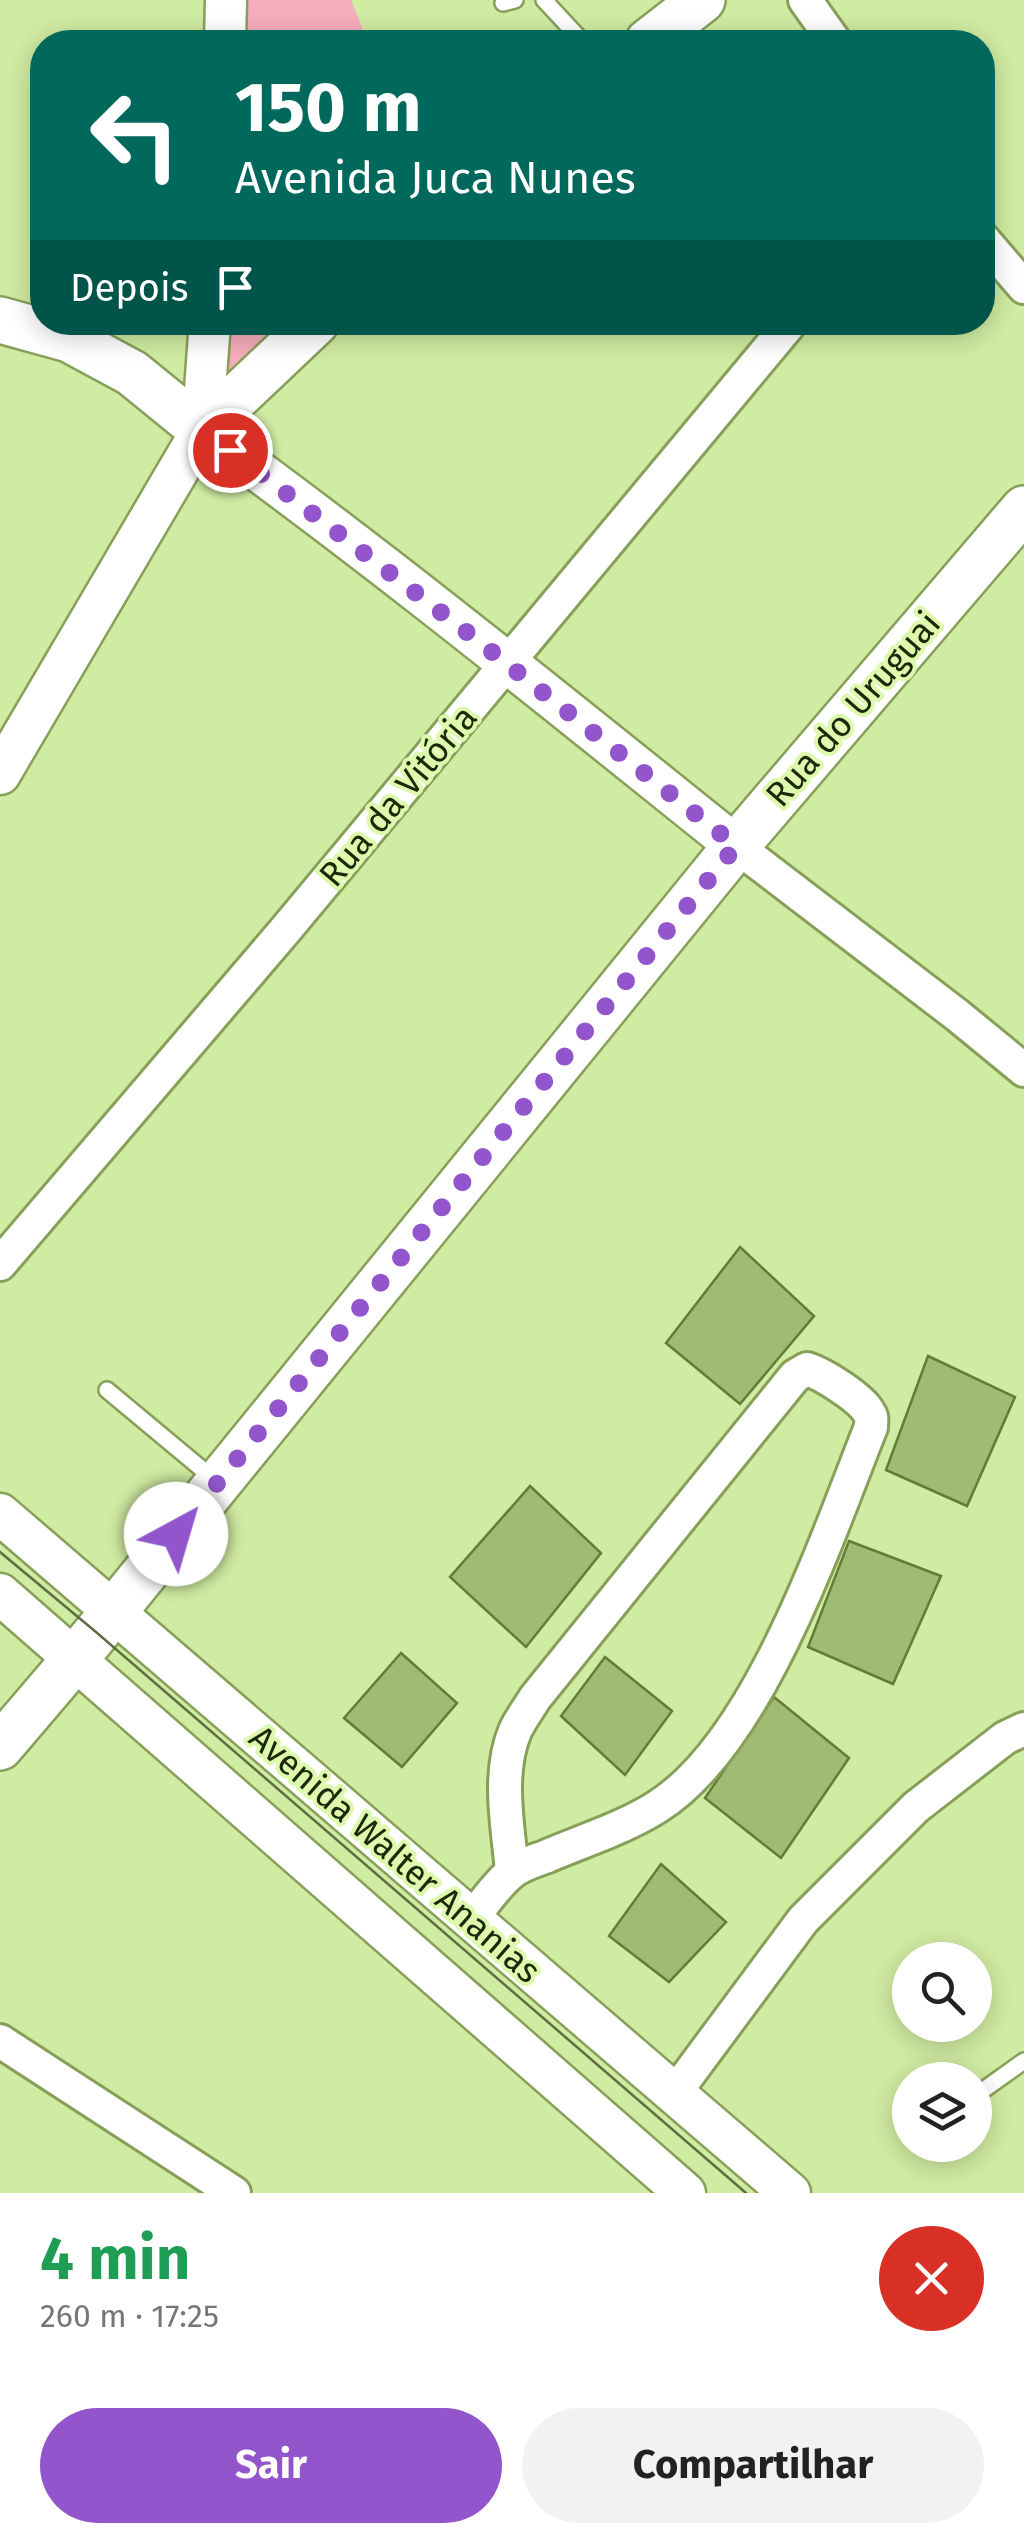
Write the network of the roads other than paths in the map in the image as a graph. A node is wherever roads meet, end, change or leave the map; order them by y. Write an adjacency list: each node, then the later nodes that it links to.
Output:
1 (226, 0): 5 (street)
2 (544, 0): 6 (lane)
3 (702, 0): 7 (main road)
4 (806, 0): 8 (street)
5 (225, 30)
6 (572, 30)
7 (663, 30)
8 (827, 30)
9 (995, 253): 10 (street)
10 (1024, 287)
11 (0, 320): 12 (main road)
12 (30, 328)
13 (54, 335): 17 (main road)
14 (209, 335): 17 (street)
15 (302, 335): 17 (main road)
16 (779, 335): 19 (street, Rua da Vitória)
17 (202, 430): 19 (street); 20 (street)
18 (1024, 509): 21 (main road, Rua do Uruguai)
19 (508, 664): 21 (street); 23 (street, Rua da Vitória)
20 (0, 774)
21 (736, 846): 22 (street); 25 (main road, Rua do Uruguai)
22 (1024, 1070)
23 (0, 1264)
24 (108, 1390): 25 (lane)
25 (218, 1482): 28 (main road, Rua do Uruguai)
26 (0, 1514): 28 (street, Avenida Walter Ananias)
27 (0, 1594): 29 (street, Avenida Walter Ananias)
28 (113, 1611): 29 (main road, Rua do Uruguai); 33 (street, Avenida Walter Ananias)
29 (75, 1659): 31 (main road, Rua do Uruguai); 39 (street, Avenida Walter Ananias)
30 (1024, 1729): 37 (street)
31 (0, 1748)
32 (512, 1871): 32 (street); 33 (street)
33 (471, 1919): 37 (street, Avenida Walter Ananias)
34 (5, 2057): 38 (street)
35 (1024, 2061): 36 (lane)
36 (992, 2084)
37 (674, 2094): 40 (street, Avenida Walter Ananias)
38 (234, 2193)
39 (685, 2193)
40 (790, 2193)

